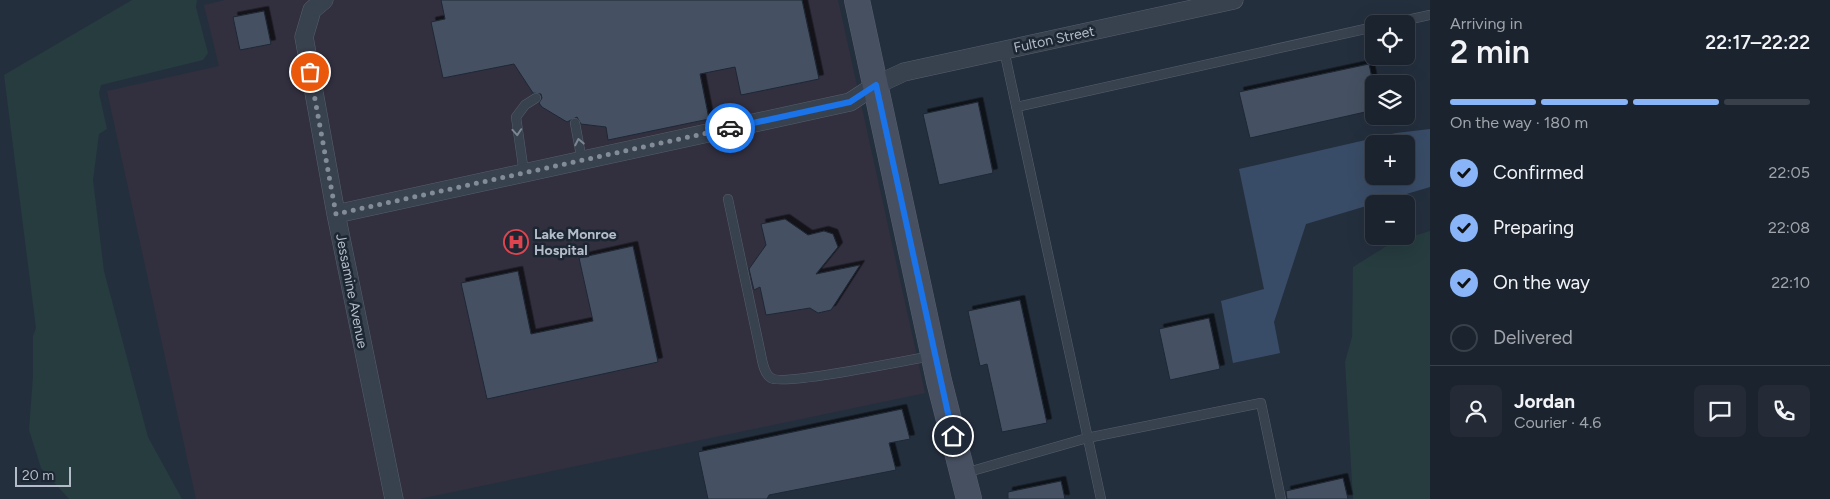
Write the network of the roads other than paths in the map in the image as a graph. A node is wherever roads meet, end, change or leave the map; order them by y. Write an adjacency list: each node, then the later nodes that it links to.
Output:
1 (324, 0): 15 (street, Jessamine Avenue)
2 (857, 0): 8 (street)
3 (1234, 0): 7 (street, Fulton Street)
4 (1430, 15): 5 (lane)
5 (1415, 18)
6 (1365, 29): 10 (lane)
7 (1004, 50): 8 (street, Fulton Street); 10 (lane)
8 (876, 85): 12 (street, Fulton Street); 16 (street)
9 (536, 98): 13 (lane, one-way to 13)
10 (1016, 107): 17 (lane)
11 (575, 123): 12 (lane, one-way to 11)
12 (582, 161): 13 (street, Fulton Street)
13 (524, 174): 15 (street, Fulton Street)
14 (728, 199): 16 (lane)
15 (336, 214): 19 (street, Jessamine Avenue)
16 (934, 356): 18 (street)
17 (1087, 438): 18 (lane); 21 (lane); 22 (lane)
18 (962, 473): 20 (street)
19 (394, 499)
20 (968, 499)
21 (1101, 499)
22 (1281, 499)

